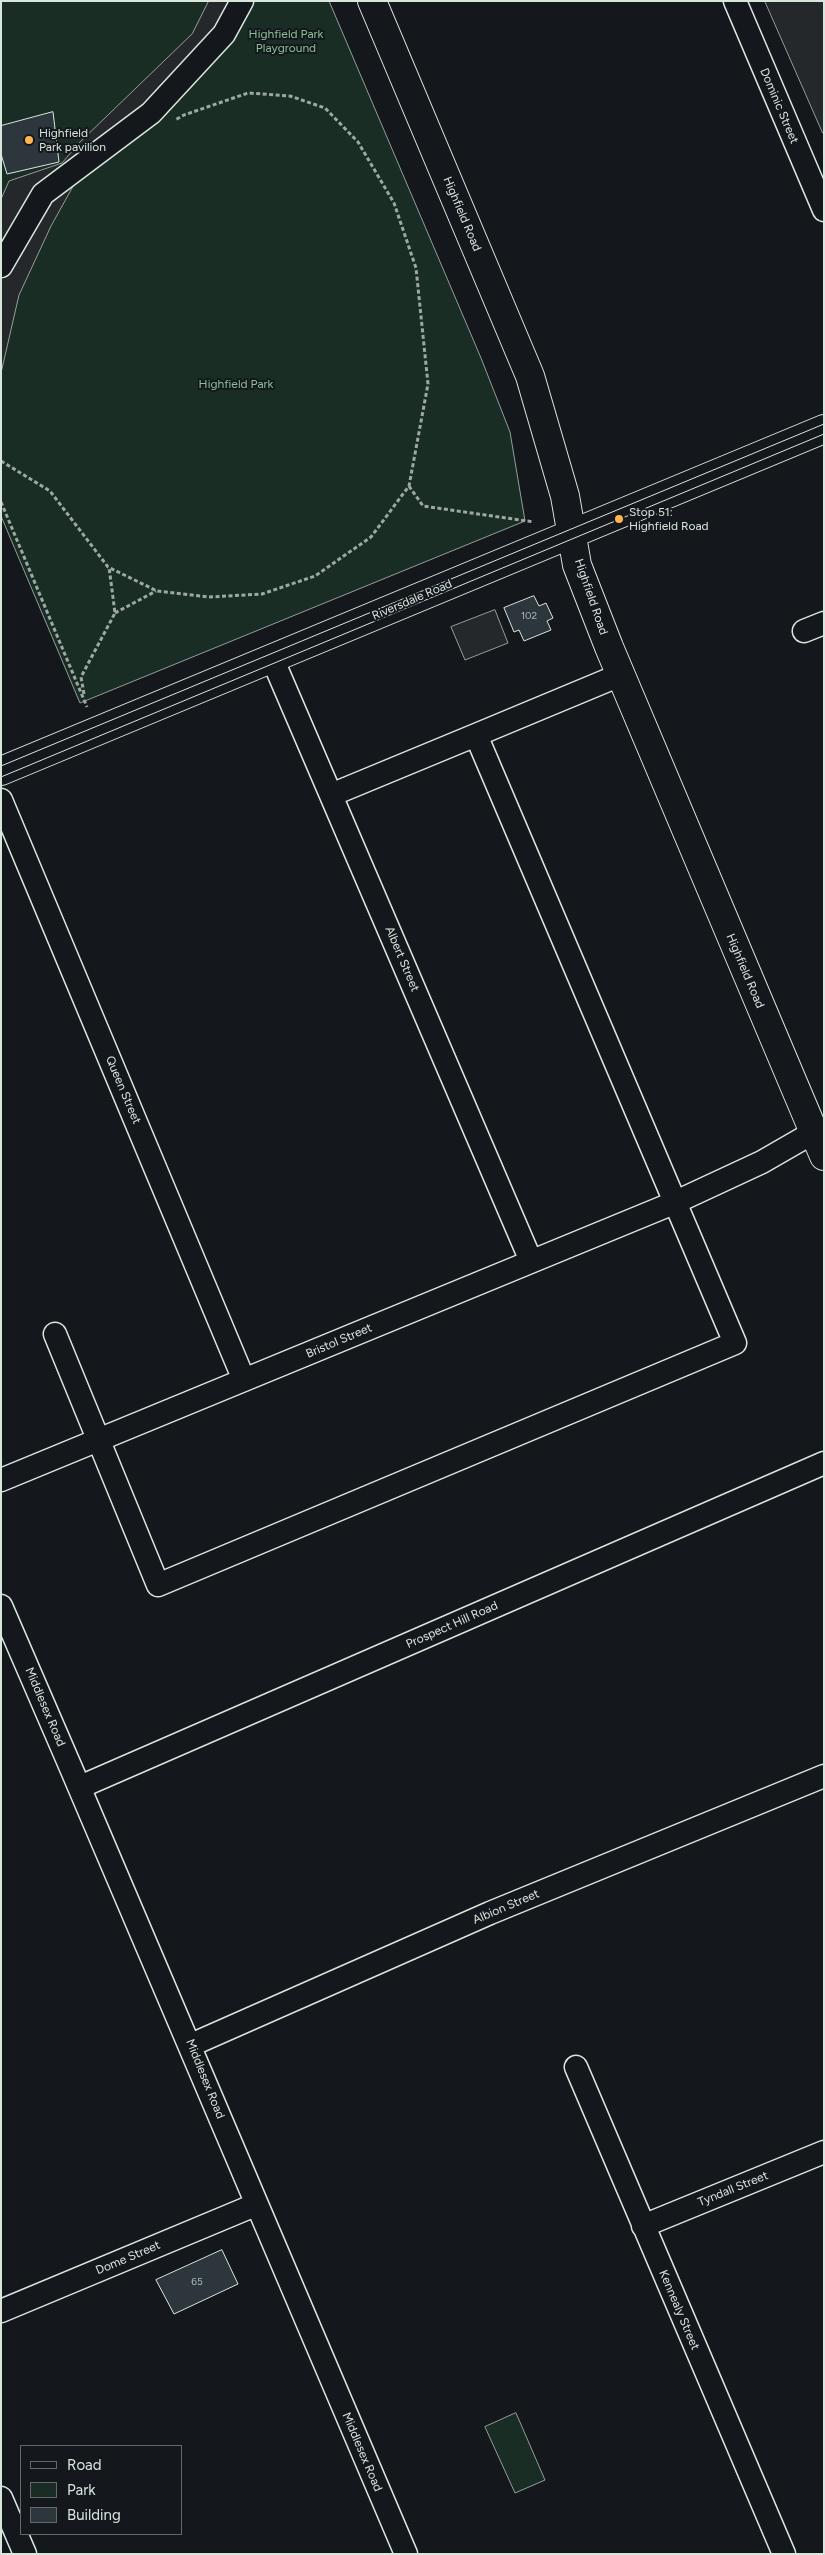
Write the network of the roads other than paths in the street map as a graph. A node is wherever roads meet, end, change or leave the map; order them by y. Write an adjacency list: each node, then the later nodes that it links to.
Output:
1 (242, 1): 5 (street)
2 (372, 1): 7 (main road, Highfield Road)
3 (735, 1): 4 (street, Dominic Street)
4 (824, 210)
5 (1, 266)
6 (824, 429): 7 (main road, Riversdale Road)
7 (572, 533): 8 (main road, Riversdale Road); 9 (main road, Highfield Road)
8 (272, 658): 11 (main road, Riversdale Road); 12 (street, Albert Street)
9 (620, 675): 10 (street); 14 (main road, Highfield Road)
10 (476, 735): 12 (street); 15 (street)
11 (1, 771)
12 (331, 795): 16 (street, Albert Street)
13 (1, 800): 18 (street, Queen Street)
14 (819, 1144): 15 (street, Bristol Street)
15 (676, 1202): 16 (street, Bristol Street); 19 (street)
16 (531, 1261): 18 (street, Bristol Street)
17 (55, 1334): 19 (street)
18 (244, 1380): 19 (street, Bristol Street)
19 (97, 1440): 21 (street, Bristol Street)
20 (824, 1464): 24 (street, Prospect Hill Road)
21 (1, 1480)
22 (1, 1606): 24 (street, Middlesex Road)
23 (824, 1776): 25 (street, Albion Street)
24 (80, 1787): 25 (street, Middlesex Road)
25 (191, 2044): 28 (street, Middlesex Road)
26 (576, 2067): 29 (street, Kennealy Street)
27 (824, 2152): 29 (street, Tyndall Street)
28 (256, 2205): 30 (street, Dome Street); 33 (street, Middlesex Road)
29 (643, 2226): 34 (street, Kennealy Street)
30 (1, 2312)
31 (1, 2498): 32 (street)
32 (25, 2554)
33 (406, 2554)
34 (784, 2554)

